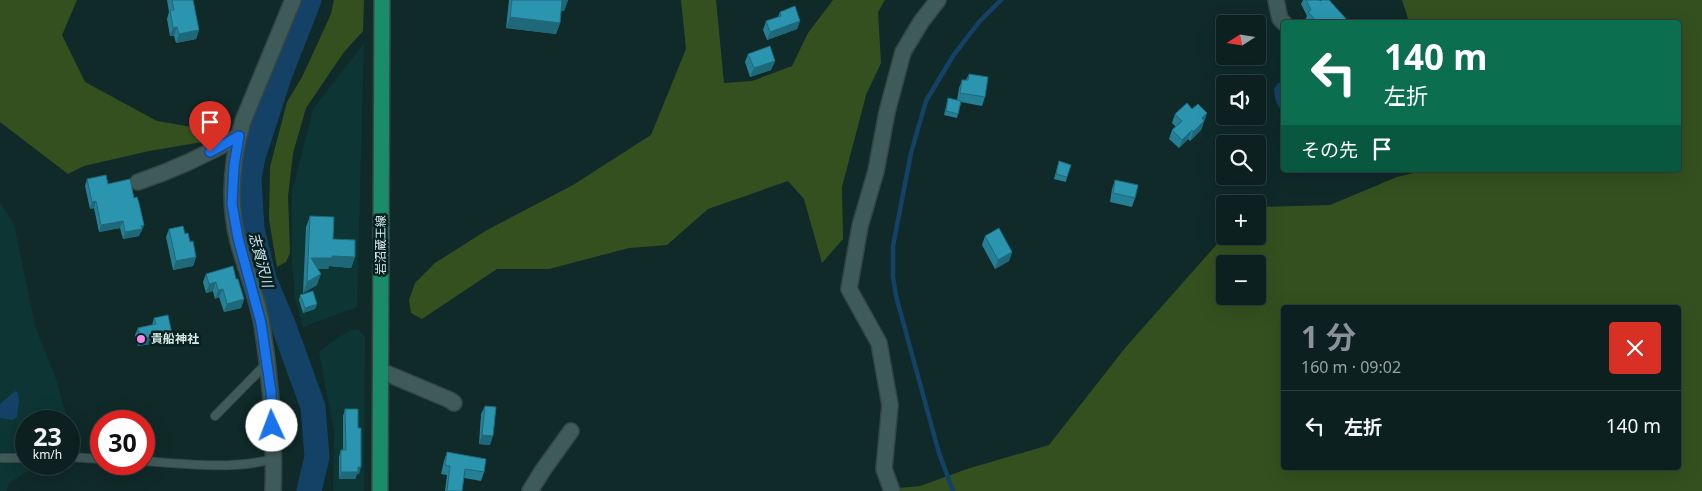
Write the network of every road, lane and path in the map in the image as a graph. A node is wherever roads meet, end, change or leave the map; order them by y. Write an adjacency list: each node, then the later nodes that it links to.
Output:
1 (294, 0): 6 (street)
2 (382, 0): 9 (main road, 岩沼蔵王線)
3 (938, 0): 20 (street)
4 (1276, 0): 5 (street)
5 (1281, 20)
6 (239, 136): 7 (street); 8 (street)
7 (138, 182)
8 (267, 363): 11 (lane); 15 (street)
9 (381, 371): 10 (street); 18 (main road, 岩沼蔵王線)
10 (454, 403)
11 (215, 416)
12 (571, 431): 19 (street)
13 (2, 458): 14 (lane)
14 (15, 458)
15 (273, 460): 16 (lane); 17 (street)
16 (155, 462)
17 (273, 491)
18 (380, 491)
19 (530, 491)
20 (892, 491)

